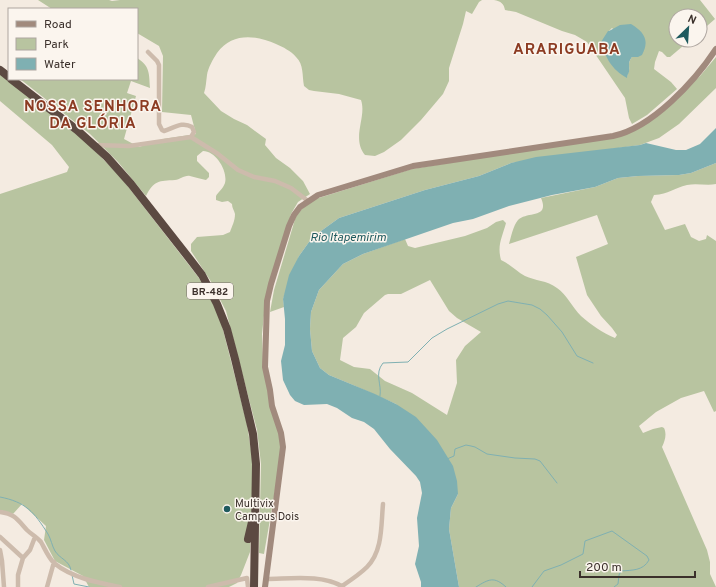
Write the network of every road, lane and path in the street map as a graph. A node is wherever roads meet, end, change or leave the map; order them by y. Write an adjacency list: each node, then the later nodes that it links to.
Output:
1 (716, 49): 8 (street)
2 (148, 52): 6 (street)
3 (0, 70): 4 (highway, BR-482)
4 (8, 76)
5 (13, 80): 7 (highway, BR-482)
6 (192, 137): 7 (street); 8 (street)
7 (93, 144): 11 (highway, BR-482)
8 (308, 201): 19 (street)
9 (383, 504): 28 (street)
10 (0, 512): 13 (street)
11 (255, 512): 14 (highway); 18 (highway, BR-482)
12 (0, 537): 16 (street)
13 (35, 537): 16 (street); 17 (street)
14 (248, 539)
15 (0, 550): 20 (street)
16 (23, 558): 21 (street)
17 (54, 562): 22 (street); 23 (street)
18 (250, 577): 24 (street); 25 (street); 26 (highway)
19 (266, 579): 27 (street); 28 (street)
20 (4, 587)
21 (18, 587)
22 (47, 587)
23 (120, 587)
24 (208, 587)
25 (248, 587)
26 (254, 587)
27 (265, 587)
28 (343, 587)

